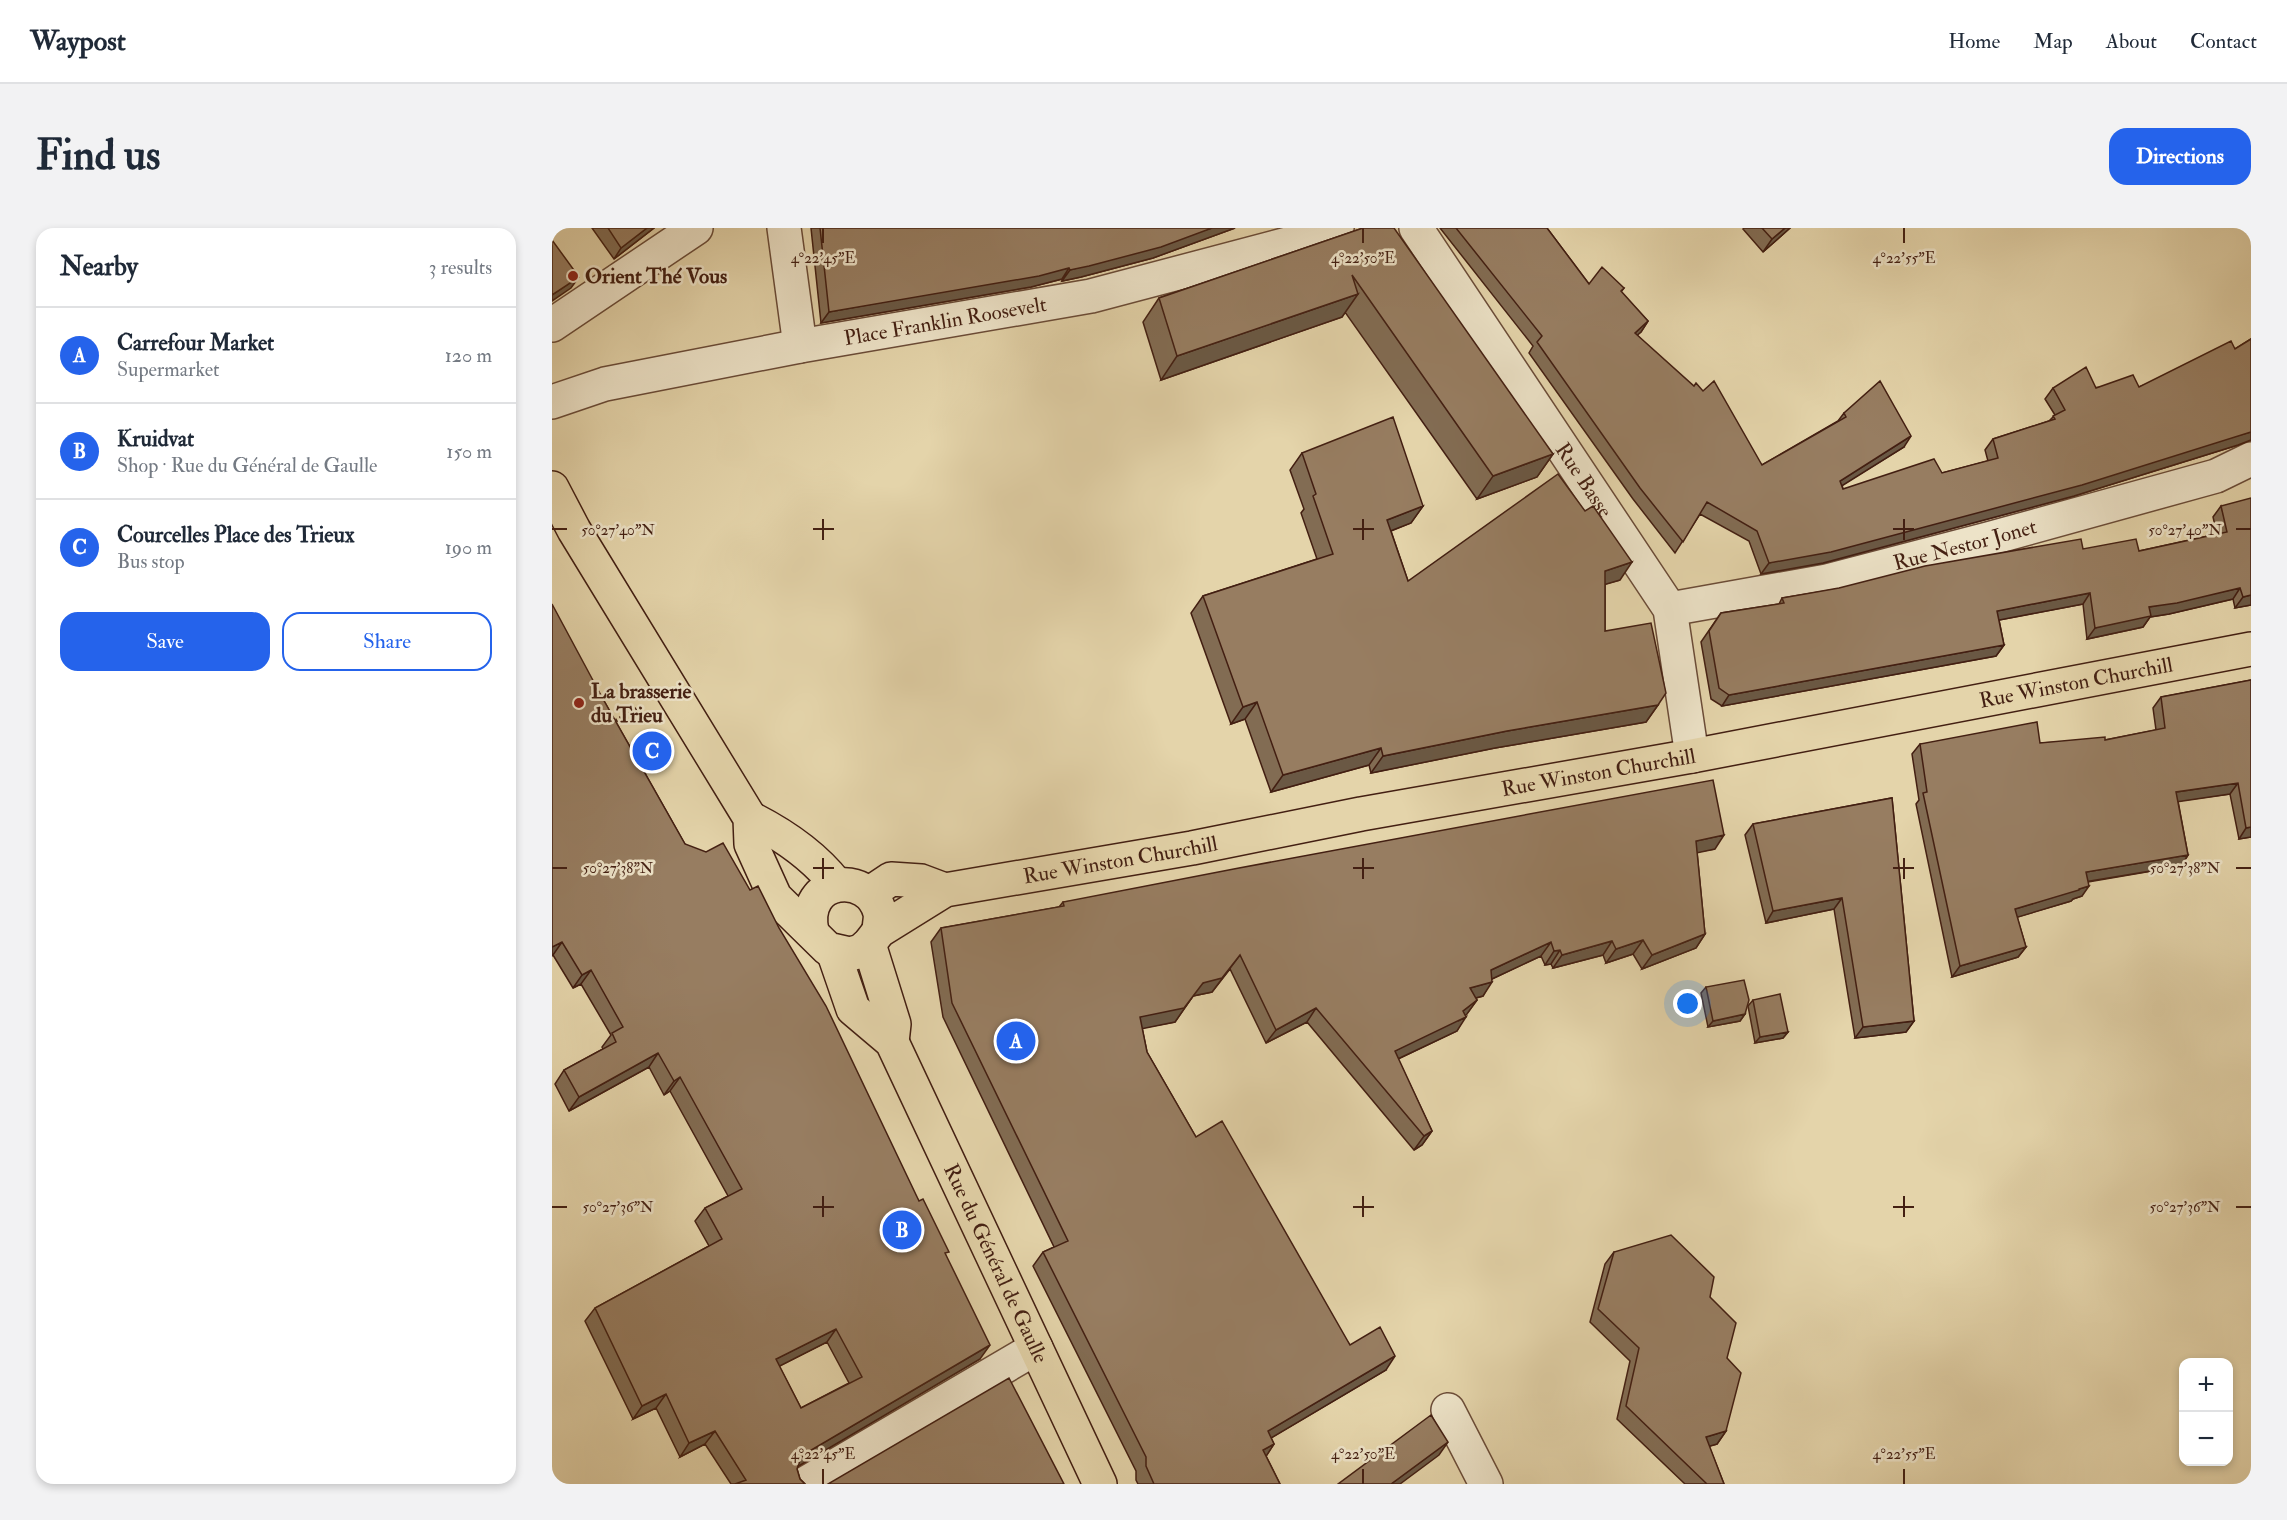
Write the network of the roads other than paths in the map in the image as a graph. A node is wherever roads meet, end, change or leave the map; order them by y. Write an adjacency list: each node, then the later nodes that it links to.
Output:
1 (696, 228): 5 (street)
2 (784, 228): 6 (street)
3 (1337, 228): 6 (street, Place Franklin Roosevelt)
4 (1416, 228): 10 (street, Rue Basse)
5 (552, 325)
6 (800, 346): 7 (street, Place Franklin Roosevelt)
7 (552, 402)
8 (2251, 459): 10 (street, Rue Nestor Jonet)
9 (552, 488): 13 (main road)
10 (1670, 609): 12 (street, Rue Basse)
11 (2251, 649): 12 (main road, Rue Winston Churchill)
12 (1692, 756): 15 (main road, Rue Winston Churchill)
13 (750, 818): 14 (main road); 18 (main road)
14 (836, 884): 16 (main road); 18 (main road)
15 (945, 890): 16 (main road); 17 (main road)
16 (870, 893): 17 (main road)
17 (874, 938): 18 (main road); 19 (main road)
18 (823, 942): 19 (main road)
19 (892, 1042): 20 (main road, Rue du Général de Gaulle)
20 (1036, 1347): 22 (street); 23 (main road, Rue du Général de Gaulle)
21 (1448, 1410): 24 (street)
22 (806, 1484)
23 (1100, 1484)
24 (1486, 1484)

